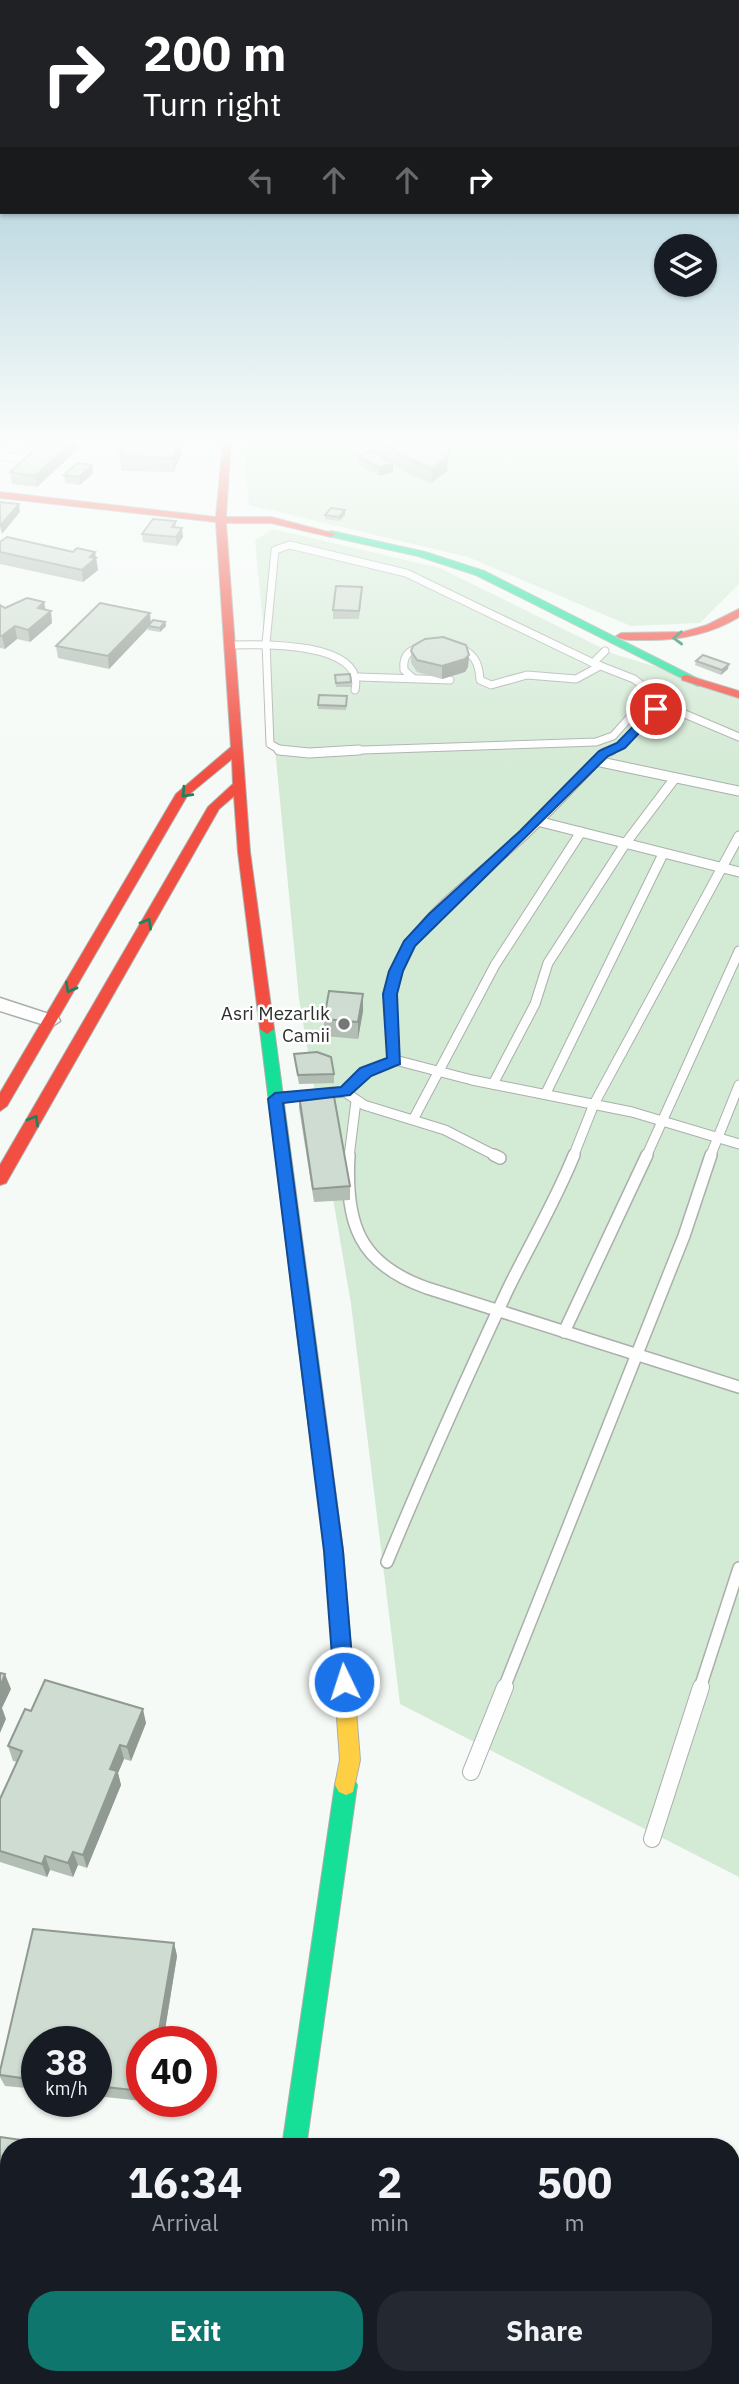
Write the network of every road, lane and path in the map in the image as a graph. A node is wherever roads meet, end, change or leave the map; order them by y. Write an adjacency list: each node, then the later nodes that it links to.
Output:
1 (223, 552): 9 (street)
2 (275, 552): 8 (lane)
3 (317, 552): 10 (lane)
4 (369, 552): 10 (street)
5 (370, 571): 11 (path)
6 (739, 612): 10 (street, one-way to 10)
7 (739, 624): 12 (street)
8 (267, 643): 9 (lane); 10 (lane); 11 (lane)
9 (230, 645): 19 (street)
10 (601, 654): 12 (street); 14 (lane)
11 (340, 661): 13 (lane)
12 (659, 666): 17 (street)
13 (358, 677): 14 (lane); 16 (lane)
14 (413, 678): 15 (lane)
15 (450, 680)
16 (355, 690)
17 (739, 695)
18 (739, 737): 20 (lane)
19 (237, 748): 22 (street); 33 (street, one-way to 33)
20 (596, 761): 21 (lane); 24 (lane)
21 (675, 778): 23 (lane); 27 (lane)
22 (239, 785): 40 (street); 49 (street, one-way to 22)
23 (739, 791)
24 (537, 821): 25 (lane); 34 (lane)
25 (581, 832): 27 (lane); 35 (lane)
26 (739, 836): 29 (lane)
27 (625, 844): 28 (lane); 36 (lane)
28 (663, 854): 29 (lane); 39 (lane)
29 (722, 868): 30 (lane); 42 (lane)
30 (739, 872)
31 (739, 951): 45 (lane)
32 (0, 1004): 33 (street)
33 (51, 1021): 43 (street)
34 (395, 1060): 35 (lane); 38 (lane)
35 (437, 1073): 36 (lane); 44 (lane)
36 (493, 1084): 39 (lane)
37 (739, 1085): 46 (lane)
38 (345, 1092): 40 (lane); 41 (lane)
39 (546, 1093): 42 (lane)
40 (275, 1099): 58 (street)
41 (356, 1101): 44 (lane); 50 (lane)
42 (594, 1104): 45 (lane); 50 (lane)
43 (0, 1106)
44 (414, 1118): 48 (lane)
45 (662, 1120): 46 (lane); 51 (lane)
46 (717, 1136): 47 (lane); 52 (lane)
47 (739, 1144)
48 (500, 1158)
49 (0, 1179)
50 (498, 1311): 51 (lane); 54 (lane)
51 (564, 1332): 52 (lane)
52 (636, 1355): 53 (lane); 56 (lane)
53 (739, 1387)
54 (387, 1562)
55 (739, 1568): 57 (lane)
56 (471, 1772)
57 (652, 1839)
58 (295, 2138)

